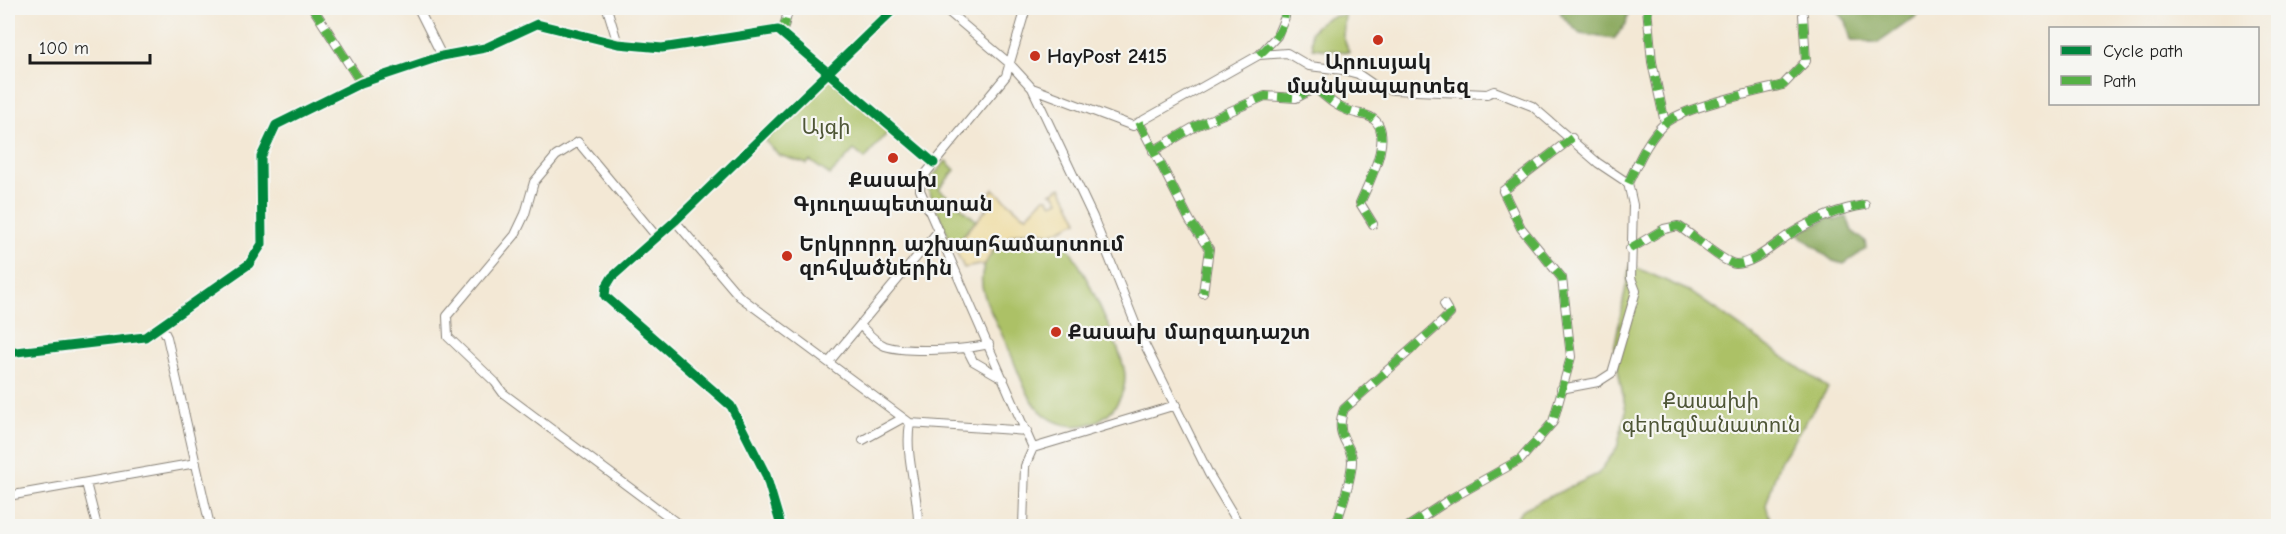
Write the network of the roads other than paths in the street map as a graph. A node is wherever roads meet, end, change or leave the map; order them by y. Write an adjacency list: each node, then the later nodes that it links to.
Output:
1 (314, 8): 17 (street)
2 (418, 8): 14 (street)
3 (607, 8): 12 (street)
4 (789, 8): 11 (street)
5 (895, 8): 16 (street)
6 (944, 8): 15 (street)
7 (1026, 8): 15 (street)
8 (1284, 8): 13 (street)
9 (1647, 8): 20 (street)
10 (1803, 15): 20 (street)
11 (782, 34): 12 (street); 16 (street)
12 (618, 44): 14 (street)
13 (1259, 55): 19 (street); 21 (street)
14 (442, 57): 17 (street)
15 (1009, 63): 18 (street); 23 (street)
16 (827, 73): 23 (street); 26 (street)
17 (362, 83): 33 (street)
18 (1032, 88): 19 (street); 41 (street)
19 (1139, 122): 22 (street)
20 (1665, 123): 24 (street)
21 (1572, 138): 24 (street); 40 (street)
22 (1153, 151): 27 (street); 31 (street)
23 (934, 163): 28 (street)
24 (1628, 183): 30 (street)
25 (1865, 205): 30 (street)
26 (675, 221): 29 (street); 38 (street)
27 (1373, 224)
28 (939, 230): 34 (street); 35 (street)
29 (657, 237): 51 (street); 52 (street)
30 (1630, 249): 40 (street)
31 (1203, 293)
32 (1444, 304): 56 (street)
33 (161, 325): 37 (street); 46 (street)
34 (860, 325): 36 (street); 38 (street)
35 (989, 344): 36 (street); 39 (street)
36 (967, 349): 39 (street)
37 (8, 353)
38 (829, 362): 42 (street)
39 (1004, 379): 43 (street)
40 (1561, 389): 57 (street)
41 (1176, 405): 45 (street); 55 (street)
42 (907, 420): 43 (street); 44 (street); 53 (street)
43 (1027, 431): 45 (street)
44 (862, 440)
45 (1033, 448): 54 (street)
46 (196, 463): 47 (street); 50 (street)
47 (86, 483): 48 (street); 49 (street)
48 (8, 496)
49 (97, 526)
50 (210, 526)
51 (681, 526)
52 (781, 526)
53 (918, 526)
54 (1023, 526)
55 (1240, 526)
56 (1336, 526)
57 (1408, 526)

